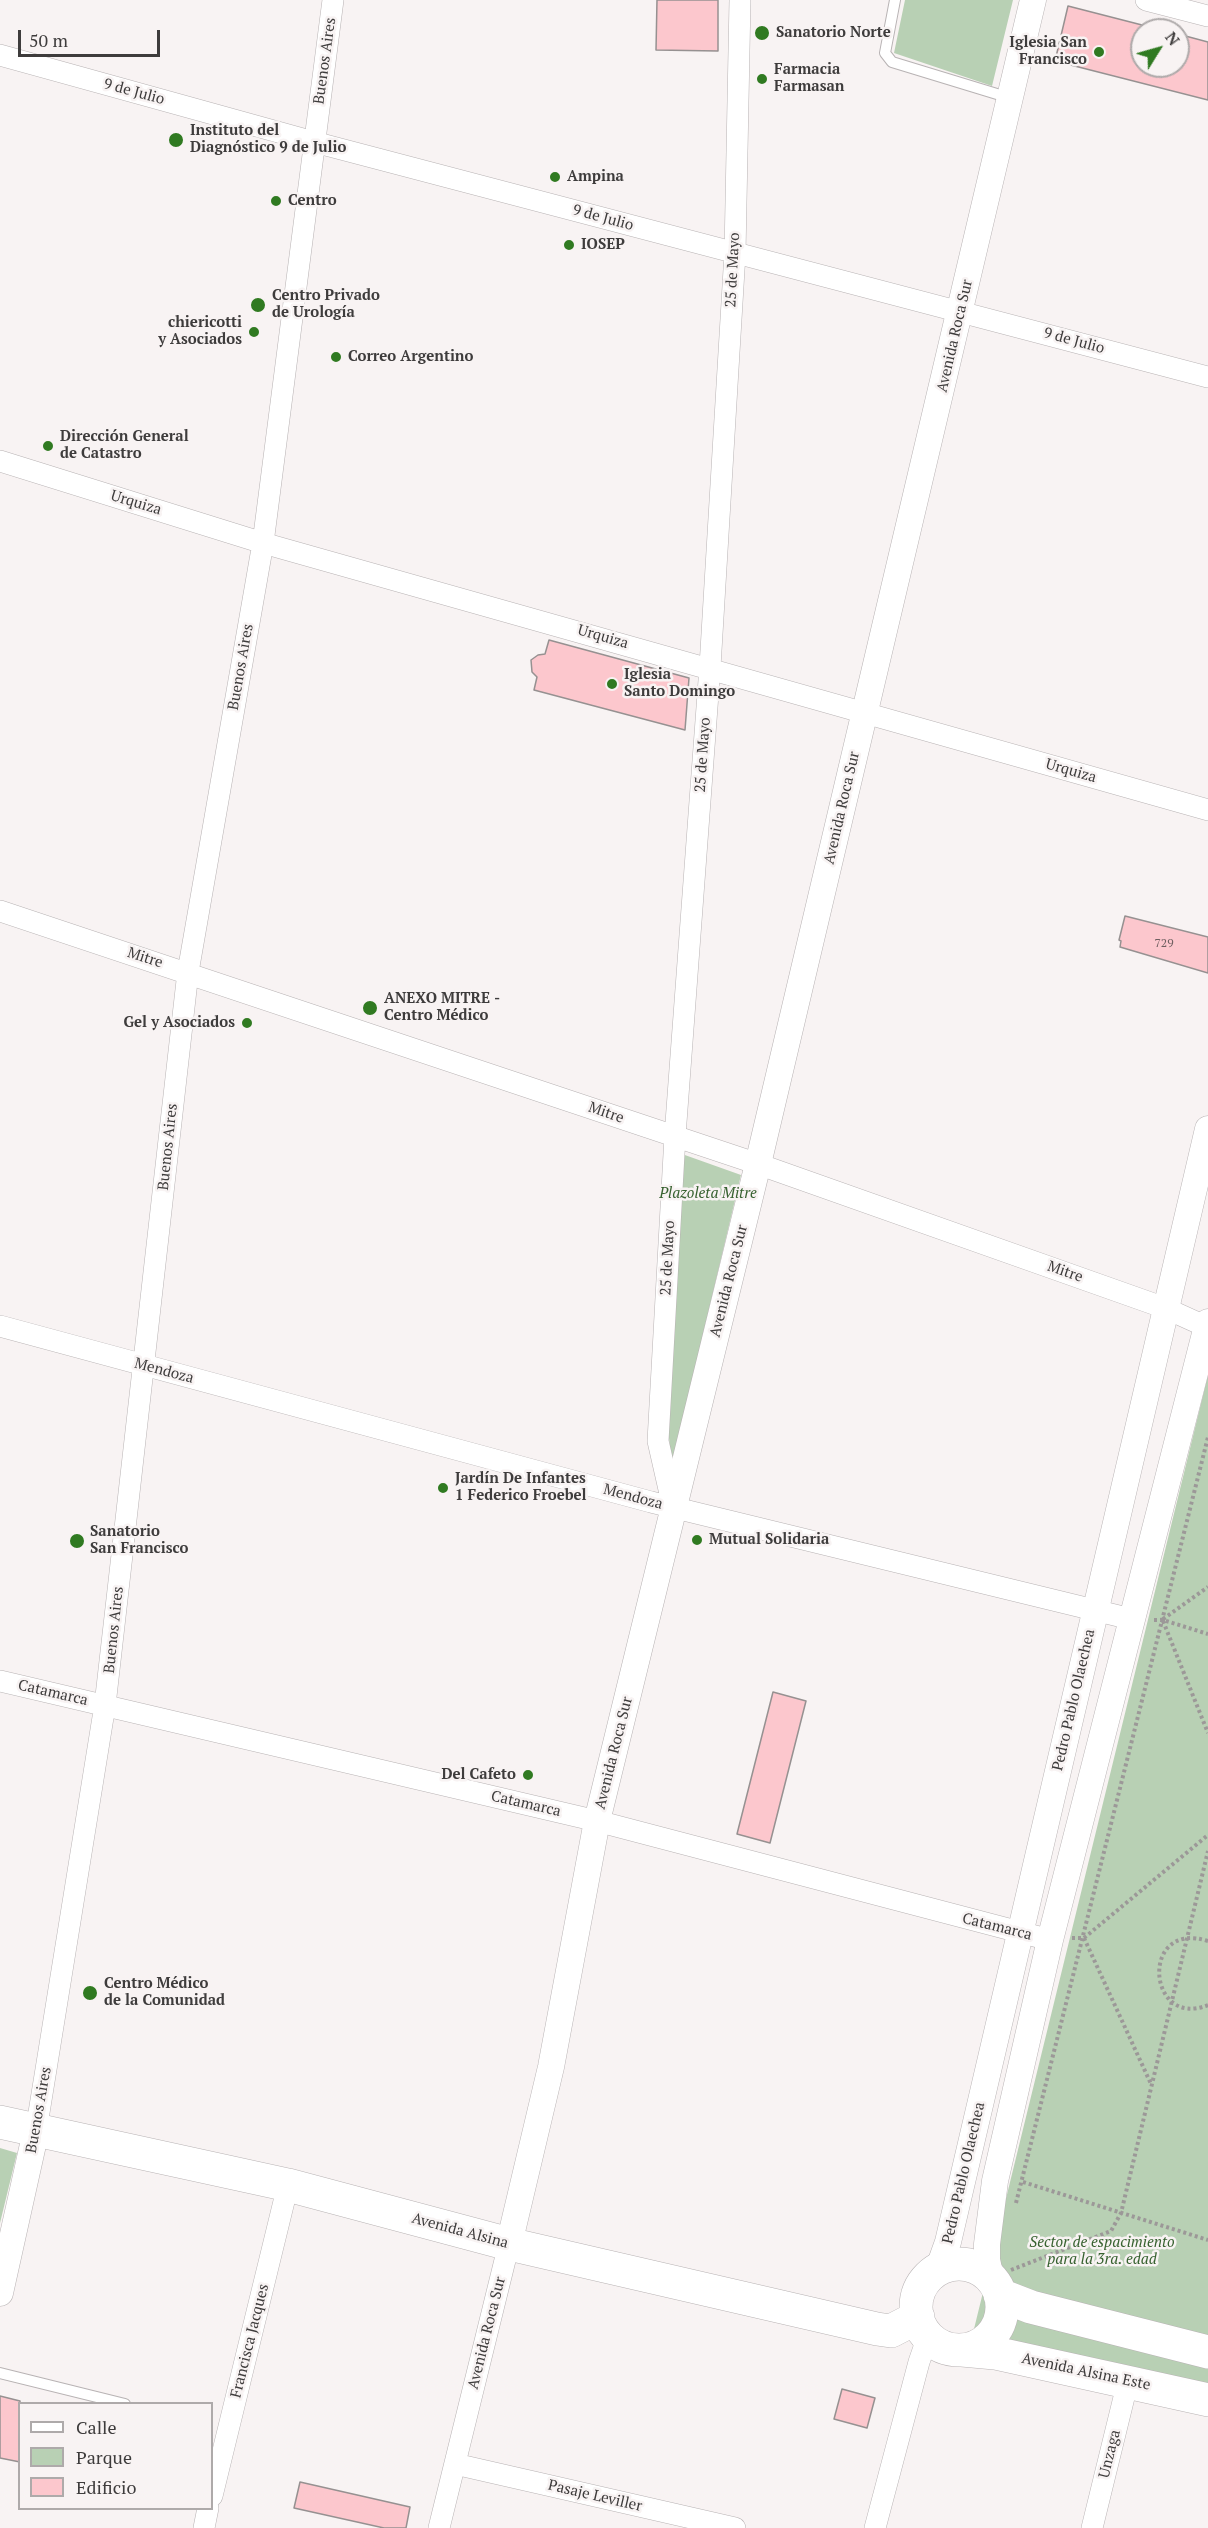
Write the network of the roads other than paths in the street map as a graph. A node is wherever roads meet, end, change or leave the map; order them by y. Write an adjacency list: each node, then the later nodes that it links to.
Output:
1 (333, 0): 9 (street, Buenos Aires)
2 (740, 0): 10 (street, 25 de Mayo)
3 (895, 0): 8 (lane)
4 (1034, 0): 8 (street, Avenida Roca Sur)
5 (1146, 0): 6 (street)
6 (1208, 16)
7 (0, 54): 9 (street, 9 de Julio)
8 (1010, 99): 11 (street, Avenida Roca Sur)
9 (314, 142): 10 (street, 9 de Julio); 14 (street, Buenos Aires)
10 (735, 253): 11 (street, 9 de Julio); 15 (street, 25 de Mayo)
11 (961, 311): 12 (street, 9 de Julio); 16 (street, Avenida Roca Sur)
12 (1208, 377)
13 (0, 461): 14 (street, Urquiza)
14 (263, 543): 15 (street, Urquiza); 19 (street, Buenos Aires)
15 (710, 667): 16 (street, Urquiza); 21 (street, 25 de Mayo)
16 (864, 712): 17 (street, Urquiza); 22 (street, Avenida Roca Sur)
17 (1208, 810)
18 (0, 911): 19 (street, Mitre)
19 (188, 972): 21 (street, Mitre); 26 (street, Buenos Aires)
20 (1208, 1129): 23 (street, Pedro Pablo Olaechea)
21 (675, 1136): 22 (street, Mitre); 27 (street, 25 de Mayo)
22 (758, 1164): 23 (street, Mitre); 27 (street, Avenida Roca Sur)
23 (1165, 1308): 24 (street, Mitre); 28 (street, Pedro Pablo Olaechea)
24 (1207, 1324): 29 (street)
25 (0, 1326): 26 (street, Mendoza)
26 (143, 1365): 27 (street, Mendoza); 31 (street, Buenos Aires)
27 (673, 1507): 28 (street, Mendoza); 32 (street, Avenida Roca Sur)
28 (1094, 1611): 29 (street, Mendoza); 33 (street, Pedro Pablo Olaechea)
29 (1131, 1619): 34 (street)
30 (0, 1681): 31 (street, Catamarca)
31 (105, 1705): 32 (street, Catamarca); 36 (street, Buenos Aires)
32 (597, 1821): 33 (street, Catamarca); 38 (street, Avenida Roca Sur)
33 (1020, 1934): 34 (street, Catamarca); 39 (street, Pedro Pablo Olaechea)
34 (1050, 1940): 40 (street)
35 (0, 2122): 36 (highway, Avenida Alsina)
36 (36, 2131): 37 (highway, Avenida Alsina); 41 (street, Buenos Aires)
37 (288, 2185): 38 (highway, Avenida Alsina); 50 (street, Francisca Jacques)
38 (509, 2244): 42 (highway, Avenida Alsina); 49 (street, Avenida Roca Sur)
39 (938, 2270): 40 (highway); 42 (highway)
40 (996, 2287): 43 (highway); 44 (highway)
41 (0, 2293)
42 (923, 2326): 43 (highway); 55 (street)
43 (962, 2350): 46 (highway, Avenida Alsina Este)
44 (1208, 2352)
45 (0, 2373): 48 (lane)
46 (1128, 2381): 47 (highway, Avenida Alsina Este); 56 (street, Unzaga)
47 (1208, 2400)
48 (121, 2402)
49 (455, 2463): 53 (street, Avenida Roca Sur); 54 (street, Pasaje Leviller)
50 (213, 2492)
51 (208, 2510): 52 (street)
52 (204, 2528)
53 (439, 2528)
54 (735, 2528)
55 (875, 2528)
56 (1092, 2528)

